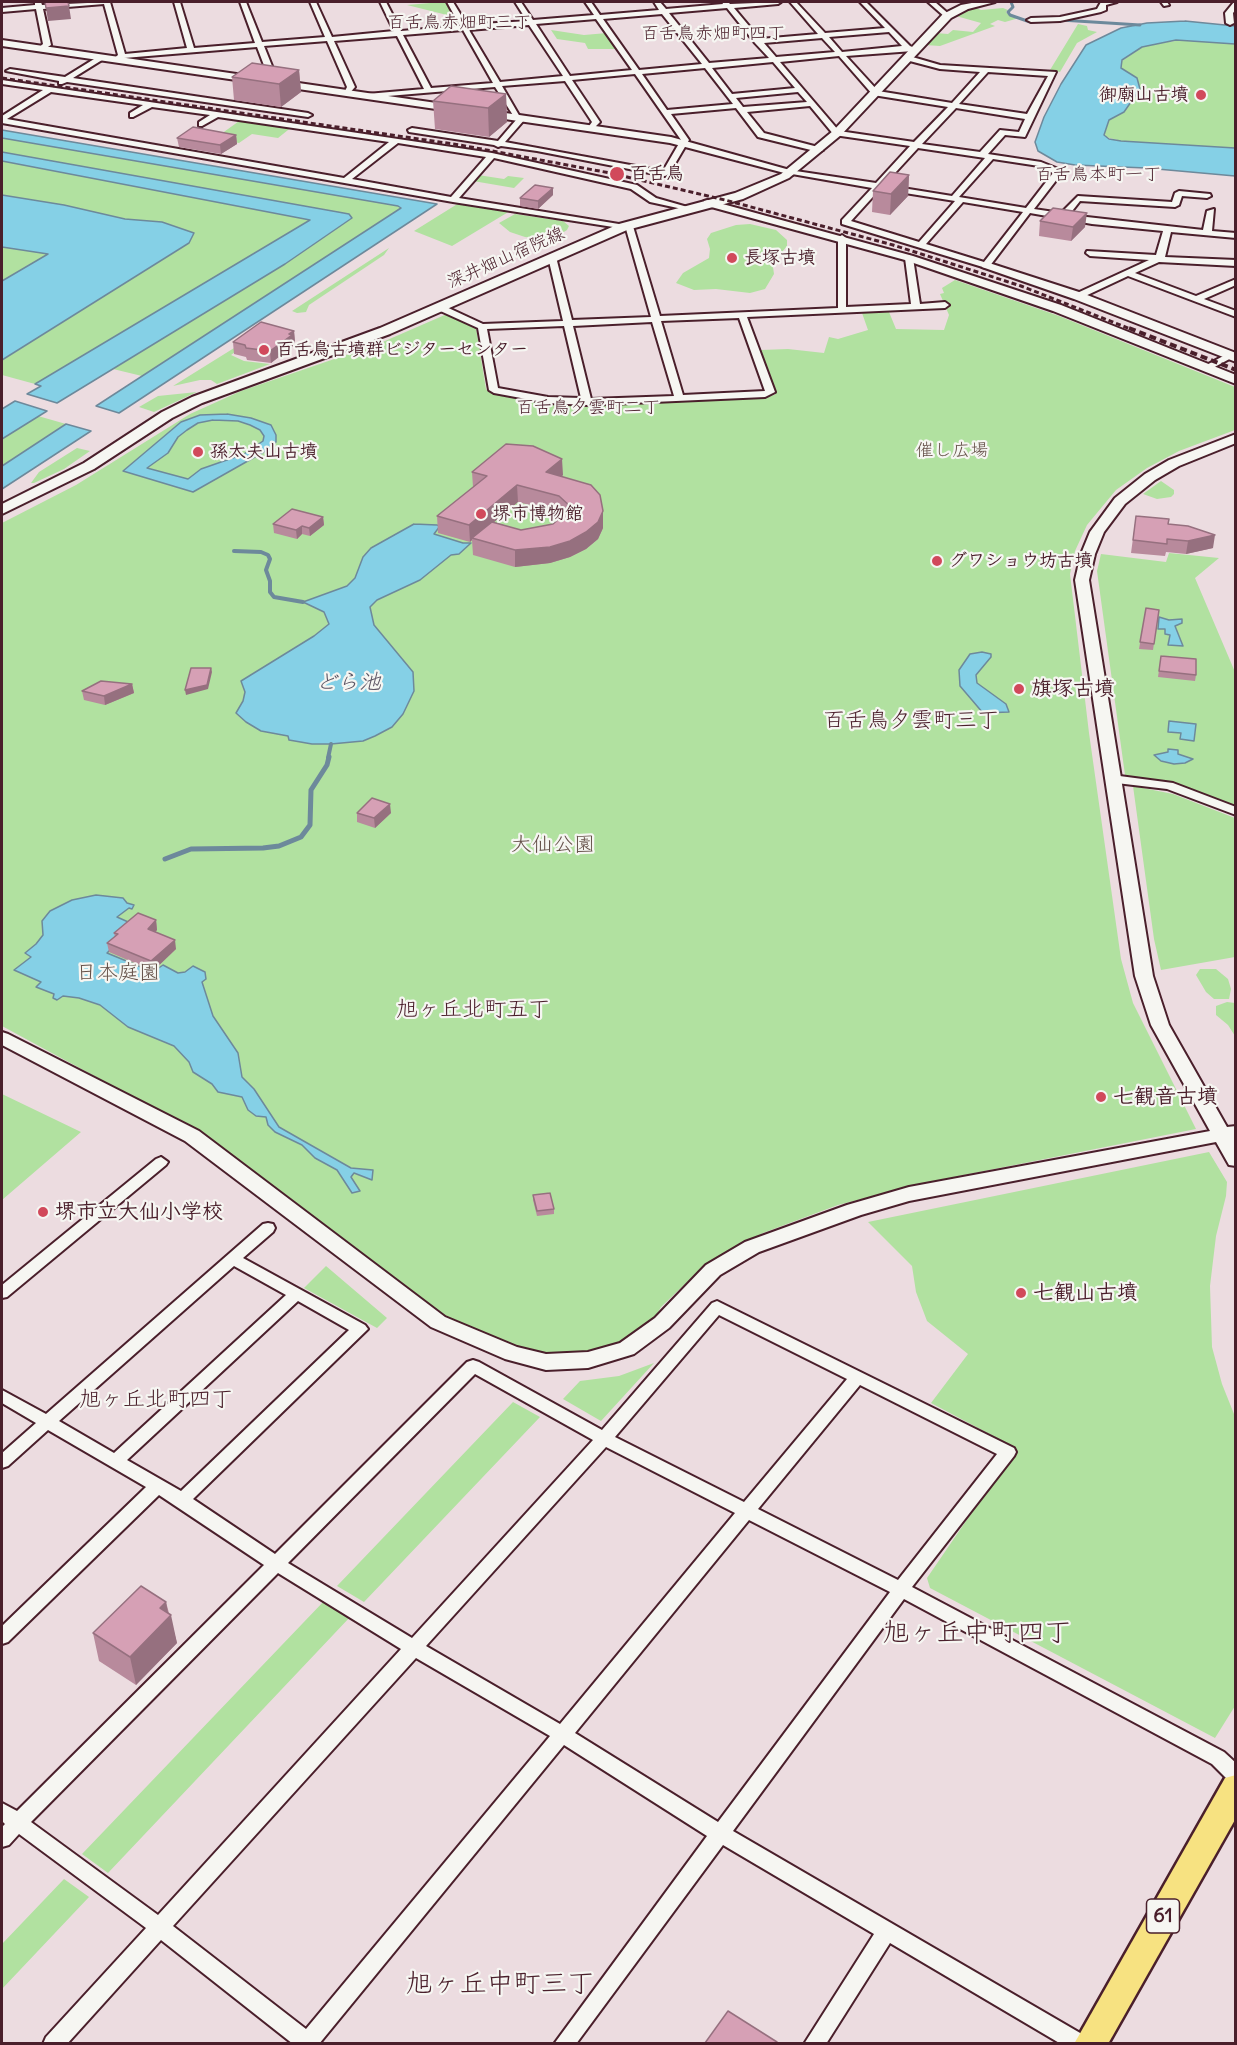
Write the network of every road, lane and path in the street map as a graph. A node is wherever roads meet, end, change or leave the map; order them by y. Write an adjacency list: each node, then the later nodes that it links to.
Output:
1 (105, 2): 17 (street); 39 (street)
2 (177, 2): 35 (street)
3 (243, 2): 33 (street)
4 (313, 2): 30 (street)
5 (383, 2): 28 (street)
6 (450, 2): 26 (street)
7 (518, 2): 25 (street)
8 (588, 2): 21 (street)
9 (657, 2): 20 (street)
10 (778, 2): 18 (street)
11 (793, 2): 29 (street)
12 (863, 2): 27 (street)
13 (931, 2): 22 (street)
14 (990, 2): 22 (main road, 深井畑山宿院線)
15 (1114, 2): 24 (street)
16 (1236, 3): 23 (street)
17 (39, 4): 19 (street); 34 (street)
18 (727, 4): 20 (street); 31 (street)
19 (2, 10)
20 (664, 11): 21 (street); 41 (street)
21 (598, 16): 25 (street); 44 (street)
22 (947, 16): 36 (main road, 深井畑山宿院線)
23 (1232, 19)
24 (1031, 20)
25 (531, 22): 26 (street); 45 (street)
26 (466, 27): 28 (street); 49 (street)
27 (890, 30): 29 (street); 36 (street)
28 (399, 33): 30 (street); 51 (street)
29 (824, 35): 31 (street); 37 (street)
30 (330, 38): 33 (street); 53 (street)
31 (758, 41): 40 (street)
32 (2, 43): 34 (street)
33 (260, 44): 35 (street); 48 (street)
34 (41, 49): 38 (street)
35 (191, 50): 39 (street)
36 (912, 52): 37 (street); 42 (street); 54 (main road, 深井畑山宿院線)
37 (842, 54): 40 (street); 54 (street)
38 (99, 58): 39 (street); 46 (street)
39 (119, 58): 48 (street)
40 (774, 60): 41 (street); 52 (street)
41 (706, 66): 44 (street); 56 (street)
42 (986, 70): 59 (street); 65 (street)
43 (10, 71): 46 (street)
44 (638, 72): 45 (street); 61 (street)
45 (567, 78): 49 (street); 69 (street)
46 (64, 81): 63 (street)
47 (2, 82): 50 (street)
48 (275, 82): 53 (street)
49 (499, 84): 51 (street); 66 (street)
50 (51, 88): 57 (street); 67 (street)
51 (428, 90): 55 (street)
52 (799, 90): 56 (street); 58 (street)
53 (348, 93): 55 (street)
54 (876, 93): 59 (street); 71 (main road, 深井畑山宿院線)
55 (367, 96): 66 (street)
56 (730, 96): 60 (street)
57 (151, 104): 62 (street); 64 (street)
58 (812, 104): 60 (street); 71 (street)
59 (954, 105): 65 (street); 76 (street)
60 (739, 108): 61 (street); 77 (street)
61 (666, 112): 74 (street)
62 (217, 114): 68 (street); 73 (street)
63 (308, 115)
64 (133, 116)
65 (1029, 117): 72 (street)
66 (519, 119): 69 (street); 75 (street)
67 (2, 120): 82 (street)
68 (202, 124)
69 (591, 129): 74 (street)
70 (412, 130): 75 (street)
71 (837, 133): 76 (street); 77 (main road, 深井畑山宿院線)
72 (1022, 135): 79 (street); 80 (street)
73 (398, 140): 78 (street); 82 (street)
74 (684, 142): 75 (street); 81 (street)
75 (498, 145)
76 (916, 145): 79 (street); 83 (street)
77 (819, 150): 81 (main road, 深井畑山宿院線)
78 (492, 155): 86 (street); 88 (street)
79 (987, 156): 80 (street); 85 (street)
80 (1041, 164): 89 (street)
81 (792, 172): 83 (street); 87 (main road, 深井畑山宿院線)
82 (345, 181): 86 (street)
83 (878, 186): 85 (street); 97 (street)
84 (1207, 196): 91 (street)
85 (957, 199): 89 (street); 97 (street)
86 (453, 200): 92 (street)
87 (708, 203): 88 (main road, 深井畑山宿院線); 96 (street)
88 (687, 208): 92 (main road, 深井畑山宿院線)
89 (1030, 211): 91 (street); 103 (street)
90 (1211, 212): 94 (street)
91 (1063, 216): 93 (street)
92 (626, 226): 99 (main road, 深井畑山宿院線); 114 (street)
93 (1168, 229): 94 (street); 101 (street)
94 (1207, 233): 95 (street)
95 (1236, 236)
96 (842, 238): 100 (street); 111 (street)
97 (922, 244): 103 (street)
98 (1090, 253): 101 (street)
99 (552, 257): 110 (main road, 深井畑山宿院線); 115 (street)
100 (909, 258): 109 (street); 118 (street)
101 (1159, 259): 102 (street); 104 (street)
102 (1236, 263)
103 (986, 265): 106 (street)
104 (1128, 273): 106 (street); 107 (street)
105 (1236, 282): 107 (street)
106 (1078, 296): 117 (street)
107 (1196, 299): 112 (street)
108 (945, 305): 109 (street)
109 (916, 306): 111 (street)
110 (439, 307): 116 (street); 123 (main road, 深井畑山宿院線)
111 (842, 310): 113 (street)
112 (1236, 314)
113 (742, 315): 114 (street); 120 (street)
114 (657, 320): 115 (street); 120 (street)
115 (569, 324): 116 (street); 121 (street)
116 (482, 327): 121 (street)
117 (1232, 354): 118 (street)
118 (1206, 368): 119 (street)
119 (1236, 380)
120 (679, 398): 121 (street)
121 (587, 402)
122 (1236, 438): 124 (street)
123 (2, 510)
124 (1112, 779): 125 (street); 127 (street)
125 (1236, 811)
126 (2, 1038): 127 (street)
127 (1228, 1133): 128 (street)
128 (1236, 1160)
129 (161, 1162): 132 (street)
130 (267, 1228): 131 (street)
131 (233, 1259): 133 (street); 136 (street)
132 (2, 1293)
133 (296, 1294): 139 (street); 141 (street)
134 (857, 1378): 137 (street); 142 (street); 144 (street)
135 (2, 1396): 136 (street)
136 (46, 1423): 138 (street); 139 (street)
137 (604, 1439): 142 (street); 143 (street); 146 (street)
138 (2, 1462)
139 (115, 1462): 140 (street)
140 (159, 1486): 141 (street); 145 (street)
141 (182, 1500): 143 (street)
142 (746, 1511): 144 (street); 147 (street)
143 (275, 1563): 146 (street); 151 (street)
144 (902, 1590): 148 (street); 152 (street)
145 (2, 1637)
146 (412, 1647): 147 (street); 154 (street)
147 (563, 1735): 152 (street); 157 (street)
148 (1236, 1776)
149 (1236, 1788): 161 (main road, 61)
150 (2, 1811): 151 (street)
151 (17, 1823): 153 (street); 154 (street)
152 (719, 1833): 155 (street); 158 (street)
153 (2, 1839)
154 (159, 1927): 156 (street); 157 (street)
155 (887, 1930): 159 (street); 160 (street)
156 (53, 2043)
157 (307, 2043)
158 (564, 2043)
159 (814, 2043)
160 (1080, 2043)
161 (1090, 2043)

